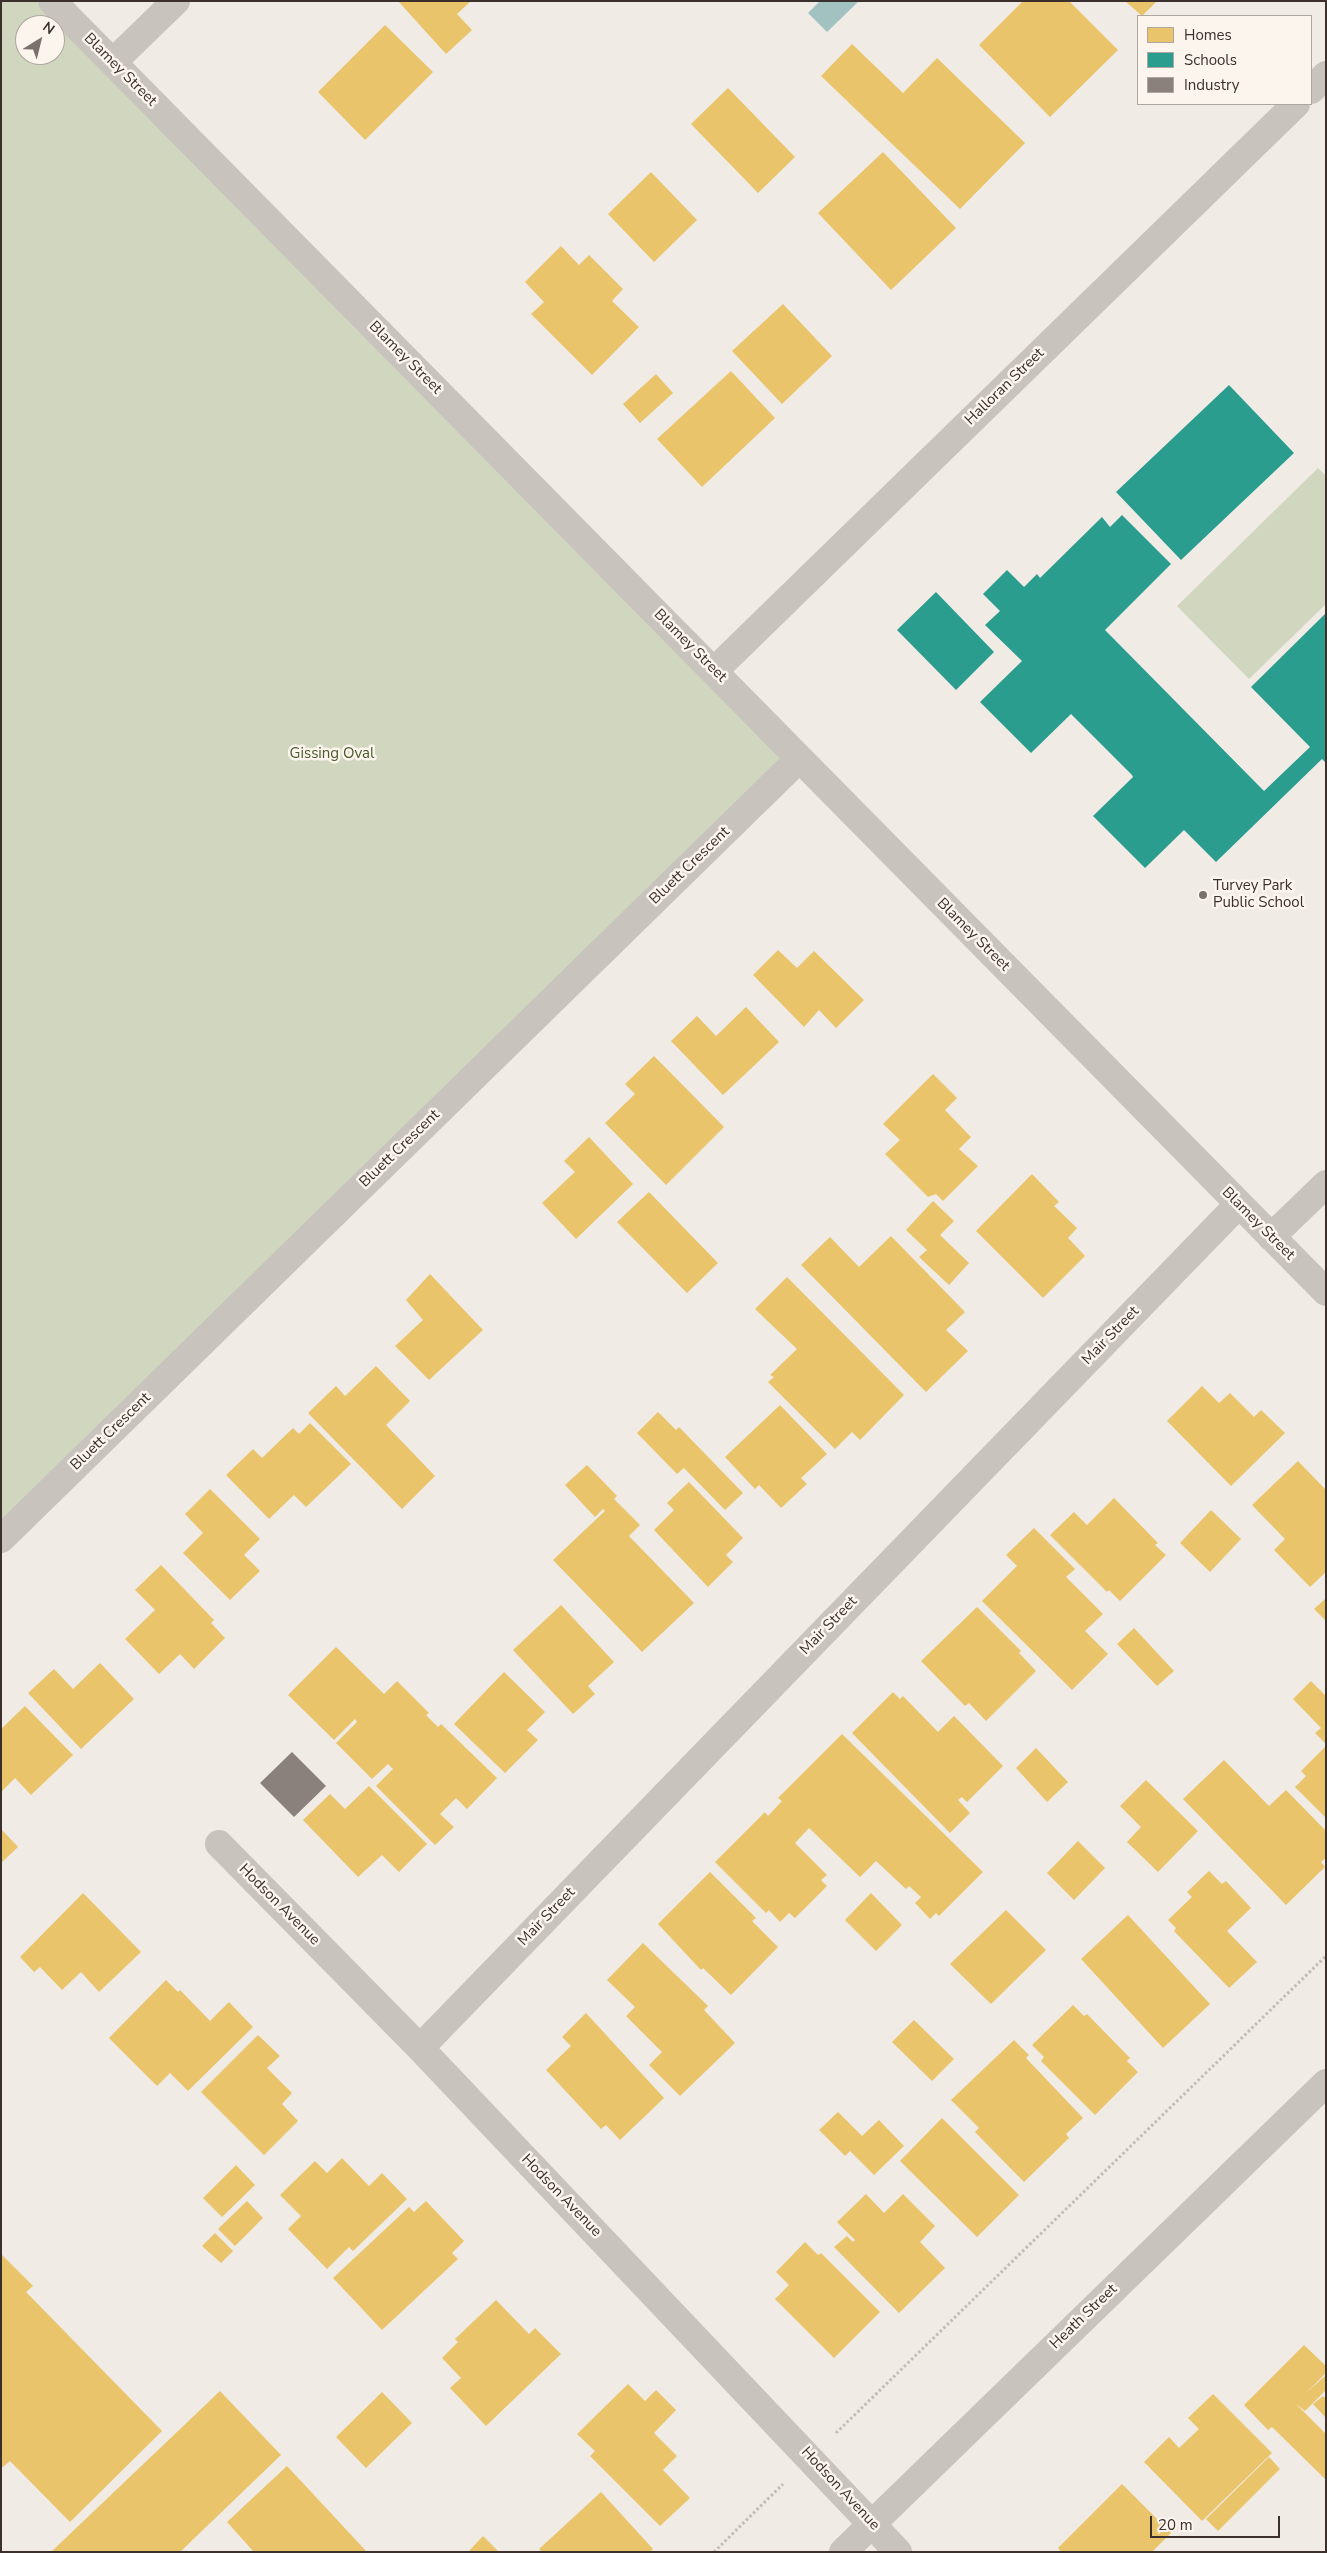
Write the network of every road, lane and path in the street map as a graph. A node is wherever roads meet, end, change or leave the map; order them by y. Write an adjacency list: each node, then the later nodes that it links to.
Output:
1 (52, 1): 3 (street, Blamey Street)
2 (176, 1): 3 (street)
3 (113, 62): 7 (street, Blamey Street)
4 (1326, 75): 5 (street)
5 (1312, 89)
6 (1295, 105): 7 (street, Halloran Street)
7 (714, 671): 8 (street, Blamey Street)
8 (799, 759): 10 (street, Blamey Street); 13 (street, Bluett Crescent)
9 (1326, 1184): 11 (street)
10 (1238, 1205): 11 (street, Blamey Street); 16 (street, Mair Street)
11 (1271, 1237): 12 (street, Blamey Street)
12 (1326, 1292)
13 (1, 1539)
14 (219, 1844): 16 (street, Hodson Avenue)
15 (1326, 1956): 18 (path)
16 (420, 2048): 20 (street, Hodson Avenue)
17 (1326, 2083): 20 (street, Heath Street)
18 (836, 2433)
19 (784, 2484): 21 (path)
20 (872, 2524): 22 (street, Heath Street); 23 (street, Hodson Avenue)
21 (714, 2552)
22 (843, 2552)
23 (898, 2552)

